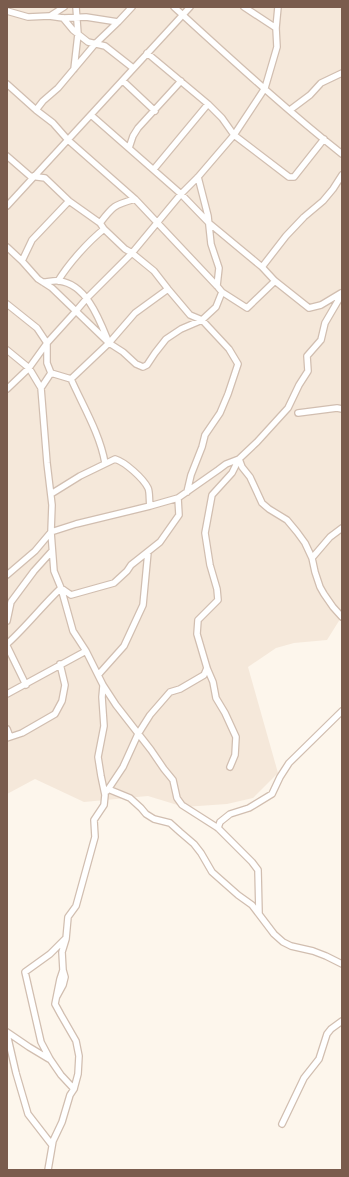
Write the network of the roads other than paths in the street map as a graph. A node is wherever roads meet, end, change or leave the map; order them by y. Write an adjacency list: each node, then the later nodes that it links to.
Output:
1 (64, 7): 10 (street)
2 (76, 7): 11 (street)
3 (132, 7): 13 (street)
4 (174, 7): 9 (street)
5 (190, 7): 9 (street)
6 (244, 7): 14 (street)
7 (278, 7): 14 (street)
8 (7, 11): 10 (street)
9 (183, 15): 17 (street); 24 (street)
10 (50, 16): 12 (street)
11 (78, 17): 12 (street); 13 (street); 15 (street)
12 (63, 18): 15 (street)
13 (118, 22): 16 (street)
14 (276, 28): 24 (street)
15 (78, 34): 16 (street); 19 (street)
16 (95, 44): 18 (street); 19 (street)
17 (147, 53): 18 (street); 22 (street)
18 (133, 68): 21 (street)
19 (74, 69): 26 (street)
20 (342, 73): 27 (street)
21 (122, 81): 28 (street); 29 (street)
22 (181, 82): 25 (street); 28 (street)
23 (7, 84): 26 (street)
24 (265, 88): 27 (street); 30 (street)
25 (208, 104): 30 (street); 36 (street)
26 (36, 110): 32 (street)
27 (290, 110): 31 (street)
28 (154, 111): 33 (street)
29 (91, 115): 32 (street); 33 (street)
30 (234, 135): 31 (street); 39 (street)
31 (324, 139): 34 (street)
32 (68, 140): 38 (street); 41 (street)
33 (130, 148): 36 (street)
34 (342, 154)
35 (7, 156): 38 (street)
36 (154, 169): 40 (street)
37 (342, 175): 51 (street)
38 (34, 176): 42 (street); 43 (street)
39 (198, 177): 40 (street); 46 (street)
40 (181, 194): 45 (street); 46 (street)
41 (135, 199): 44 (street); 45 (street)
42 (69, 201): 44 (street); 50 (street)
43 (7, 206)
44 (100, 223): 47 (street)
45 (158, 223): 49 (street); 55 (street)
46 (209, 223): 51 (street); 55 (street)
47 (104, 229): 49 (street); 52 (street)
48 (7, 247): 50 (street)
49 (132, 253): 56 (street); 59 (street)
50 (22, 261): 54 (street)
51 (262, 267): 53 (street)
52 (58, 280): 54 (street); 59 (street)
53 (275, 281): 57 (street); 58 (street)
54 (43, 282): 61 (street)
55 (217, 286): 57 (street)
56 (168, 289): 62 (street); 64 (street)
57 (222, 292): 62 (street)
58 (342, 294): 73 (street)
59 (86, 298): 61 (street); 64 (street)
60 (7, 304): 63 (street)
61 (76, 311): 63 (street); 64 (street)
62 (202, 320): 64 (street); 75 (street)
63 (47, 343): 66 (street); 67 (street)
64 (110, 343): 68 (street)
65 (7, 350): 66 (street)
66 (29, 368): 69 (street); 70 (street)
67 (51, 372): 68 (street); 69 (street)
68 (71, 379): 74 (street)
69 (41, 388): 76 (street)
70 (7, 389)
71 (342, 409): 72 (street)
72 (298, 413)
73 (239, 459): 75 (street); 83 (street); 91 (street)
74 (105, 463): 76 (street); 78 (street)
75 (187, 492): 77 (street)
76 (51, 494): 80 (street)
77 (178, 498): 78 (street); 82 (street)
78 (150, 506): 80 (street)
79 (342, 528): 83 (street)
80 (51, 532): 81 (street); 84 (street)
81 (52, 551): 85 (street); 87 (street)
82 (148, 552): 85 (street); 92 (street)
83 (312, 558): 86 (street)
84 (7, 575)
85 (61, 588): 88 (street); 89 (street)
86 (342, 617)
87 (7, 621)
88 (7, 646): 93 (street)
89 (86, 651): 90 (street); 92 (street)
90 (60, 664): 93 (street); 99 (street)
91 (207, 668): 98 (street); 100 (street)
92 (99, 674): 94 (street)
93 (26, 685): 95 (street)
94 (103, 685): 98 (street); 102 (street)
95 (7, 694)
96 (342, 711): 103 (street)
97 (7, 729): 99 (street)
98 (138, 734): 101 (street); 103 (street)
99 (9, 738)
100 (230, 767)
101 (108, 789): 102 (street); 104 (street)
102 (105, 795): 105 (street)
103 (218, 828): 104 (street)
104 (259, 913): 106 (street)
105 (66, 938): 109 (street); 110 (street)
106 (342, 964)
107 (342, 1021): 111 (street)
108 (7, 1033): 109 (street); 112 (street)
109 (50, 1059): 110 (street)
110 (74, 1089): 112 (street)
111 (282, 1124)
112 (52, 1145): 113 (street)
113 (48, 1170)

